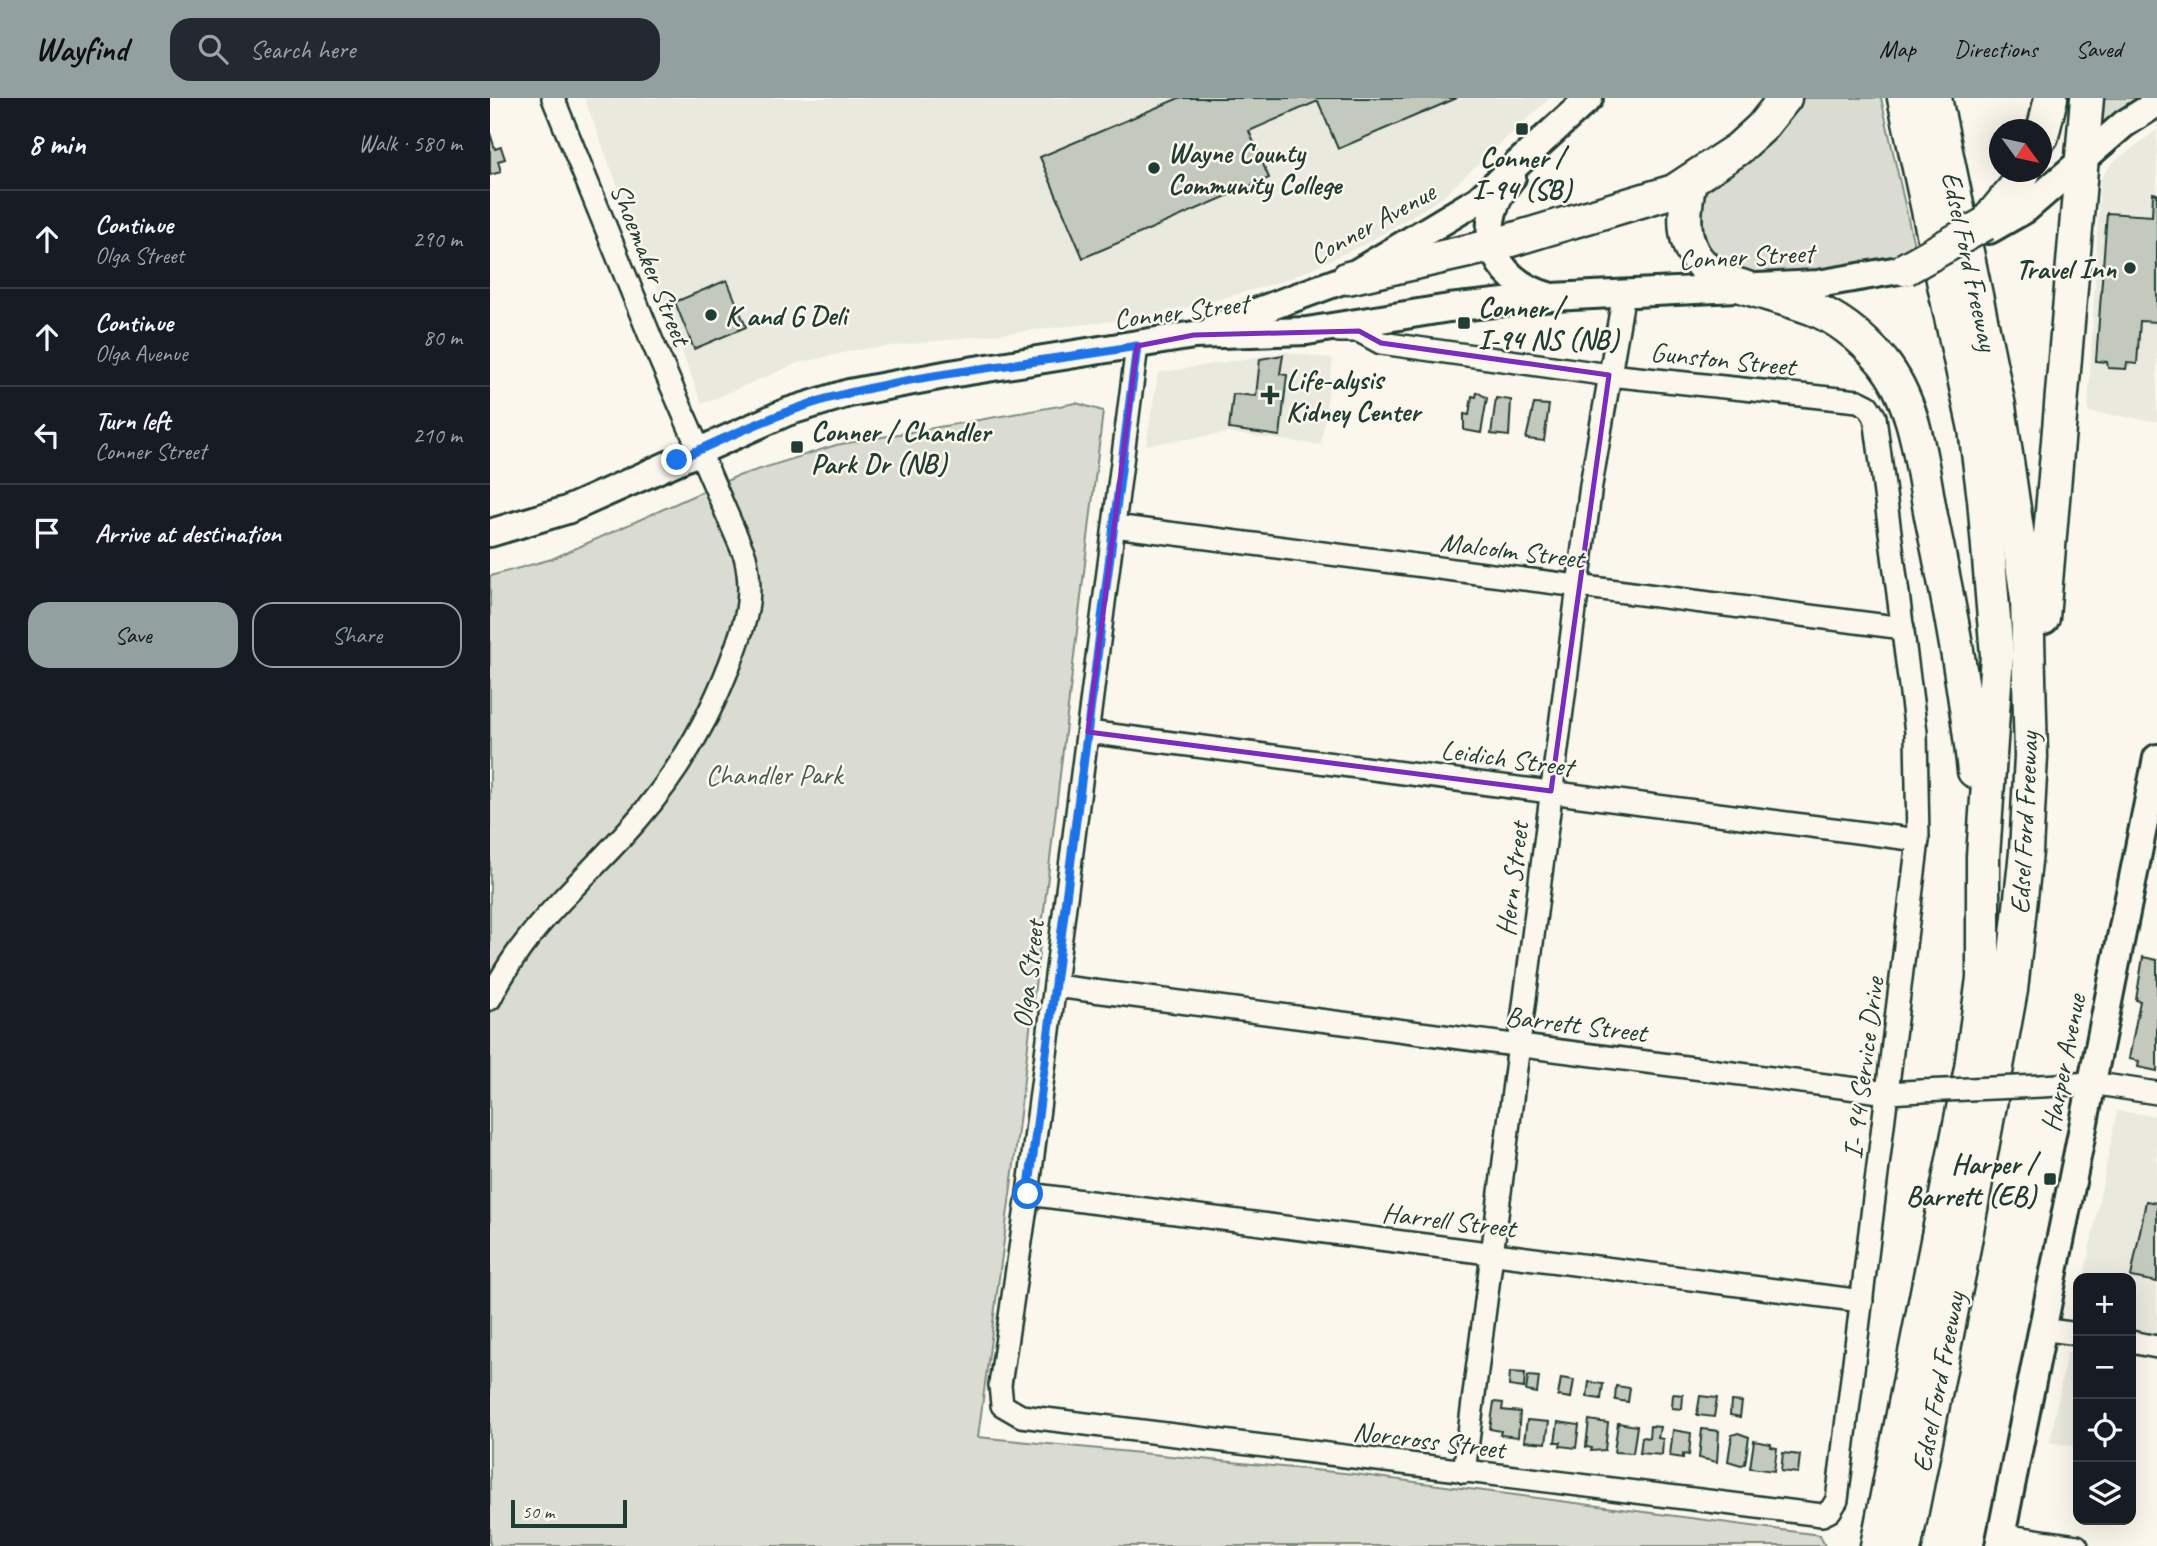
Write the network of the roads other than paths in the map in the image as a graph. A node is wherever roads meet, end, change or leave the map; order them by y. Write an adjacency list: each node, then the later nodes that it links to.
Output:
1 (553, 98): 25 (street, Shoemaker Street)
2 (1589, 98): 10 (main road, Conner Avenue)
3 (1785, 98): 12 (highway)
4 (1904, 98): 35 (highway, Edsel Ford Freeway)
5 (1935, 98): 31 (highway, Edsel Ford Freeway)
6 (2051, 98): 9 (highway)
7 (2087, 98): 11 (highway)
8 (2157, 103): 11 (main road)
9 (2046, 119)
10 (1538, 147): 15 (main road); 17 (main road, Conner Avenue)
11 (2082, 162): 14 (main road); 31 (highway)
12 (1690, 182): 15 (highway); 18 (highway)
13 (2019, 182): 14 (highway)
14 (1987, 227): 16 (highway, bridge)
15 (1491, 246): 17 (highway); 20 (main road)
16 (1905, 269): 18 (main road, Conner Street)
17 (1348, 278): 22 (main road, Conner Avenue)
18 (1745, 288): 19 (main road, Conner Street); 35 (highway)
19 (1623, 293): 20 (main road, Conner Street); 24 (street, Hern Street)
20 (1552, 297): 21 (main road, Conner Street)
21 (1307, 331): 22 (main road, Conner Street); 24 (street, Gunston Street)
22 (1194, 335): 23 (main road, Conner Street)
23 (1137, 346): 25 (main road, Conner Street); 26 (street, Olga Street)
24 (1609, 375): 28 (street, Hern Street); 29 (street, Gunston Street)
25 (699, 450): 27 (main road, Conner Street); 37 (street, Shoemaker Street)
26 (1114, 526): 28 (street, Malcolm Street); 30 (street, Olga Street)
27 (490, 533)
28 (1578, 587): 29 (street, Malcolm Street); 33 (street, Hern Street)
29 (1903, 628): 34 (street, I- 94 Service Drive)
30 (1088, 732): 33 (street, Leidich Street); 36 (street, Olga Street)
31 (2031, 756): 54 (highway, Edsel Ford Freeway)
32 (2157, 758): 39 (main road, Harper Avenue)
33 (1551, 791): 34 (street, Leidich Street); 38 (street, Hern Street)
34 (1918, 840): 40 (street, I- 94 Service Drive)
35 (1983, 856): 53 (highway, Edsel Ford Freeway)
36 (1055, 986): 38 (street, Barrett Street); 42 (street, Olga Street)
37 (490, 999)
38 (1518, 1045): 40 (street, Barrett Street); 43 (street, Hern Street)
39 (2091, 1083): 40 (street, Barrett Street, bridge); 41 (street, Barrett Street); 45 (main road, Harper Avenue)
40 (1888, 1093): 44 (street, I- 94 Service Drive)
41 (2157, 1093)
42 (1028, 1194): 43 (street, Harrell Street); 49 (street, Olga Street)
43 (1492, 1253): 44 (street, Harrell Street); 50 (street, Hern Street)
44 (1862, 1301): 51 (street, I- 94 Service Drive)
45 (2041, 1329): 46 (street); 52 (main road, Harper Avenue)
46 (2073, 1333)
47 (2136, 1343): 48 (street)
48 (2157, 1347)
49 (1021, 1416): 50 (street, Norcross Street)
50 (1464, 1472): 51 (street, Norcross Street)
51 (1830, 1511)
52 (2000, 1540): 55 (street)
53 (1877, 1546)
54 (1905, 1546)
55 (2077, 1546)

